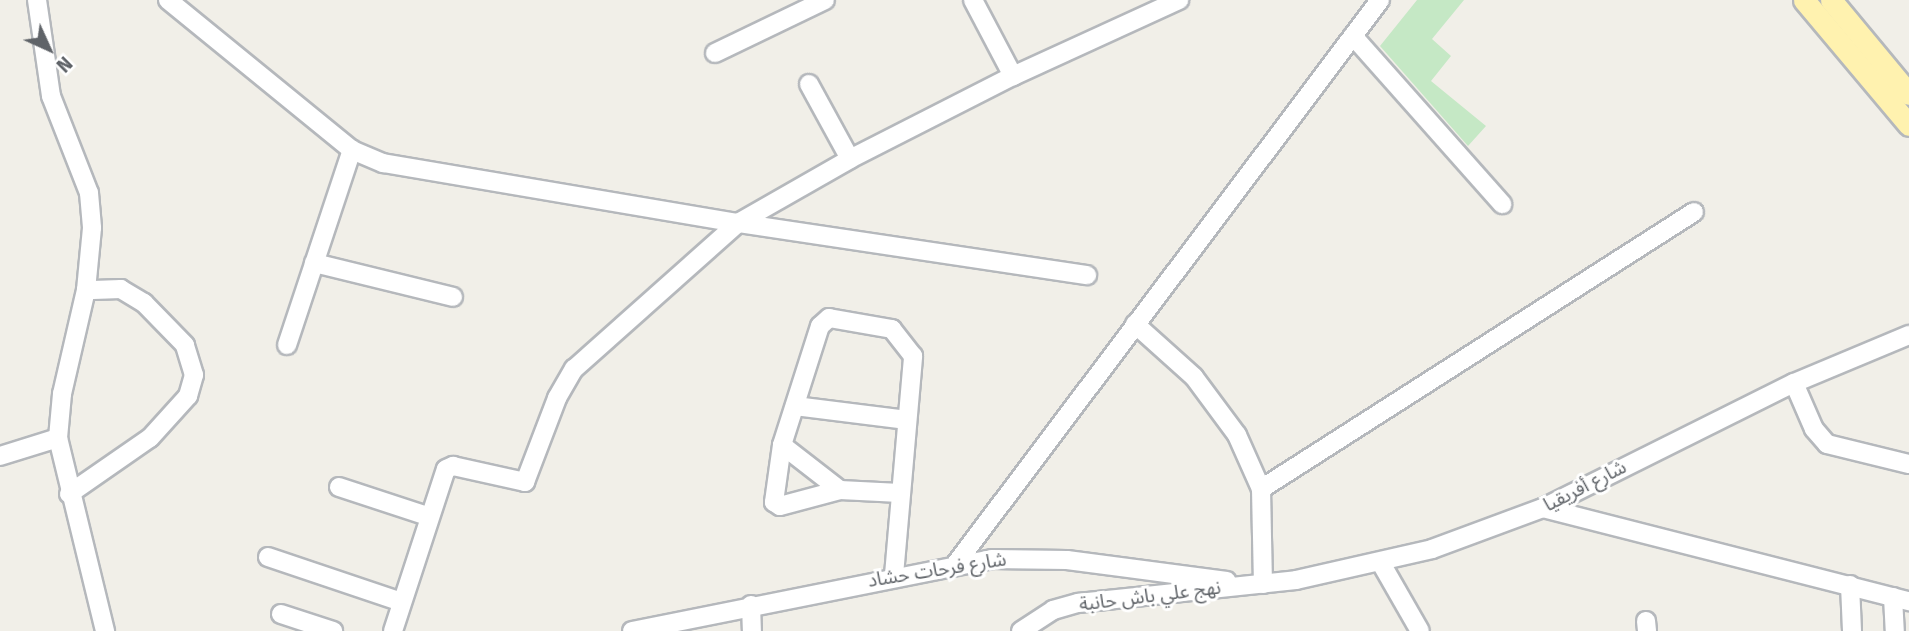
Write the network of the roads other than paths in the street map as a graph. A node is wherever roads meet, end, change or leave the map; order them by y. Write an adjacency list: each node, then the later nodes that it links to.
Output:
1 (37, 0): 22 (street)
2 (168, 0): 15 (street)
3 (825, 0): 10 (street)
4 (973, 0): 11 (street)
5 (1179, 0): 11 (street)
6 (1804, 0): 14 (main road)
7 (1831, 0): 13 (main road)
8 (1371, 3): 9 (street)
9 (1353, 36): 17 (street); 24 (street)
10 (715, 53)
11 (1013, 76): 16 (street)
12 (809, 85): 16 (street)
13 (1909, 94)
14 (1909, 125)
15 (352, 150): 19 (street); 20 (street)
16 (850, 159): 19 (street)
17 (1502, 204)
18 (1694, 212): 35 (street)
19 (738, 223): 21 (street); 40 (street)
20 (314, 263): 23 (street); 26 (street)
21 (1087, 275)
22 (86, 290): 30 (street); 38 (street)
23 (453, 297)
24 (1135, 324): 35 (street); 43 (street)
25 (1909, 335): 27 (street, شارع أفريقيا)
26 (287, 345)
27 (1794, 383): 33 (street); 39 (street, شارع أفريقيا)
28 (795, 405): 29 (street); 29 (street); 31 (street)
29 (907, 420): 37 (street)
30 (58, 438): 32 (street); 38 (street)
31 (782, 445): 36 (street); 36 (street)
32 (0, 456)
33 (1909, 464)
34 (339, 487): 40 (street)
35 (1261, 489): 45 (street)
36 (840, 490): 37 (street)
37 (900, 493): 44 (street)
38 (69, 494): 51 (street)
39 (1543, 508): 42 (street, شارع أفريقيا); 46 (street)
40 (427, 516): 48 (street)
41 (268, 557): 48 (street)
42 (1381, 563): 45 (street, شارع أفريقيا); 57 (street)
43 (955, 565): 44 (street, شارع فرحات حشاد); 45 (street, شارع فرحات حشاد)
44 (894, 575): 49 (street, شارع فرحات حشاد)
45 (1254, 585): 56 (street, نهج علي باش حانبة)
46 (1850, 585): 47 (street); 58 (street)
47 (1901, 599): 59 (street)
48 (402, 602): 53 (street)
49 (751, 606): 54 (street, شارع فرحات حشاد); 55 (street)
50 (281, 614): 52 (street)
51 (105, 631)
52 (333, 631)
53 (393, 631)
54 (632, 631)
55 (752, 631)
56 (1021, 631)
57 (1420, 631)
58 (1852, 631)
59 (1895, 631)

